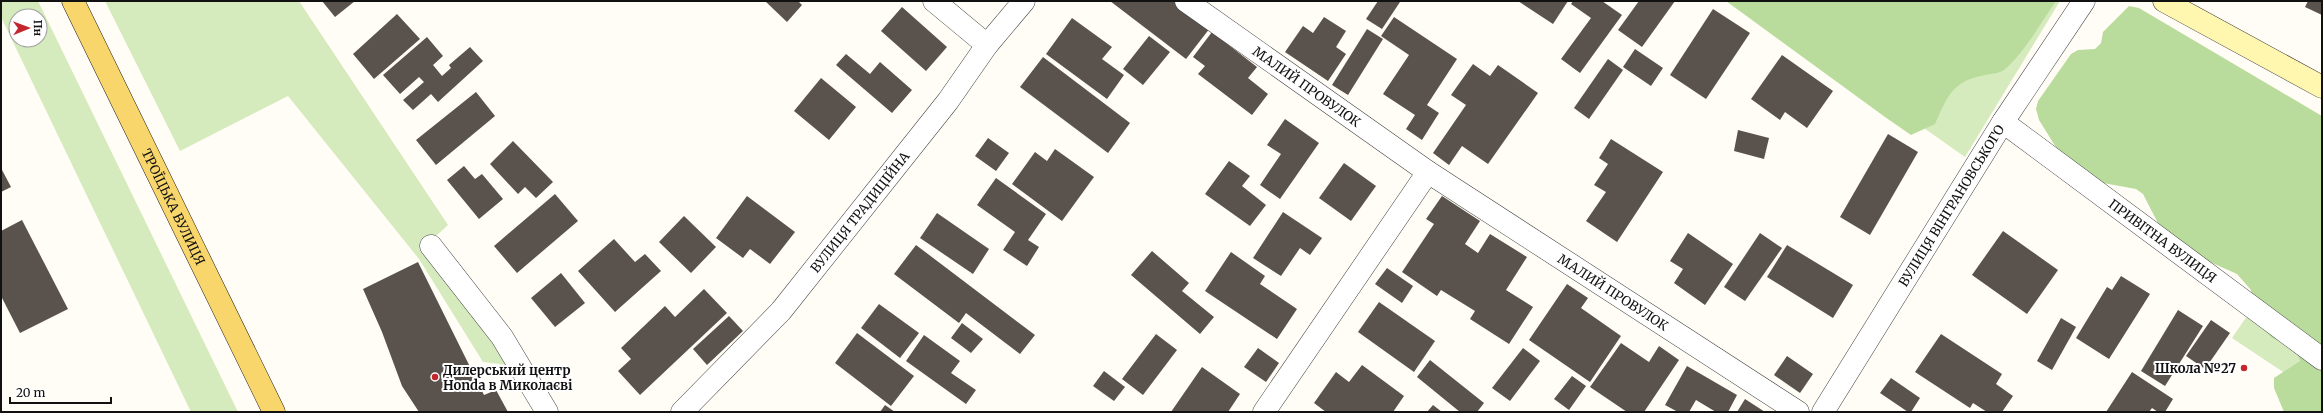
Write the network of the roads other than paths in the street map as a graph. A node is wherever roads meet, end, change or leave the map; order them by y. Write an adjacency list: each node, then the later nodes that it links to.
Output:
1 (72, 1): 13 (main road, ТРОЇЦЬКА ВУЛИЦЯ)
2 (934, 1): 7 (street)
3 (1024, 1): 7 (street, ВУЛИЦЯ ТРАДИЦІЙНА)
4 (1186, 1): 10 (street, МАЛИЙ ПРОВУЛОК)
5 (2084, 1): 9 (street, ВУЛИЦЯ ВІНГРАНОВСЬКОГО)
6 (2164, 1): 8 (street)
7 (987, 45): 15 (street, ВУЛИЦЯ ТРАДИЦІЙНА)
8 (2322, 87)
9 (2003, 122): 12 (street, ПРИВІТНА ВУЛИЦЯ); 18 (street, ВУЛИЦЯ ВІНГРАНОВСЬКОГО)
10 (1428, 172): 16 (street); 17 (street, МАЛИЙ ПРОВУЛОК)
11 (431, 246): 14 (street)
12 (2322, 359)
13 (274, 412)
14 (547, 412)
15 (682, 412)
16 (1264, 412)
17 (1798, 412)
18 (1823, 412)

